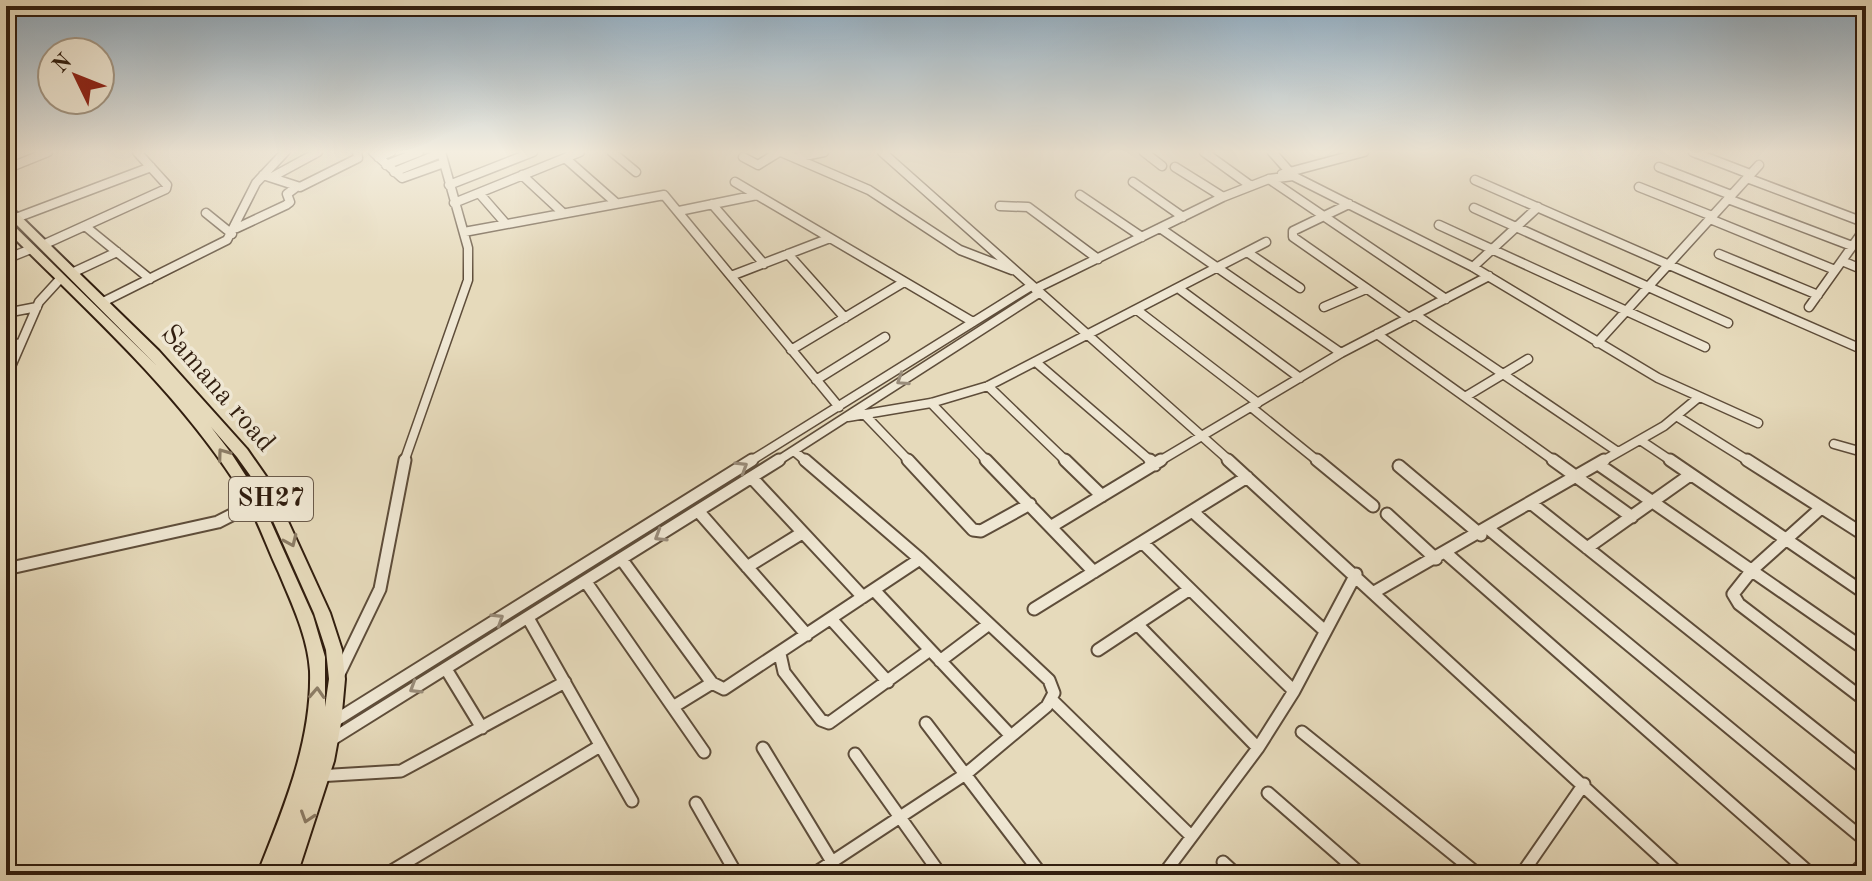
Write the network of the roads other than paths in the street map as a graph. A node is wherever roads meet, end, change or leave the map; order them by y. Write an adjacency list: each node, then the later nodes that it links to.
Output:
1 (85, 193): 39 (street)
2 (157, 193): 43 (street)
3 (251, 193): 46 (street)
4 (288, 193): 46 (street)
5 (451, 193): 27 (street)
6 (479, 193): 27 (street); 40 (street)
7 (542, 193): 35 (street)
8 (605, 193): 26 (street)
9 (754, 193): 22 (street)
10 (874, 193): 65 (street)
11 (928, 193): 65 (street)
12 (1149, 193): 37 (street)
13 (1217, 193): 24 (street)
14 (1233, 193): 24 (street)
15 (1293, 193): 36 (street)
16 (1330, 193): 29 (street)
17 (1506, 193): 31 (street)
18 (1653, 193): 38 (street)
19 (1721, 193): 25 (street)
20 (1734, 193): 25 (street)
21 (1790, 193): 42 (street)
22 (757, 195): 28 (street); 49 (street)
23 (1080, 195): 48 (street)
24 (1223, 197): 37 (street)
25 (1730, 197): 38 (street); 52 (street)
26 (615, 202): 33 (street); 35 (street)
27 (454, 203): 47 (street)
28 (712, 204): 33 (street); 61 (street)
29 (1349, 204): 36 (street); 64 (street)
30 (1000, 206): 59 (street)
31 (1538, 207): 44 (street); 62 (street)
32 (1474, 208): 44 (street)
33 (679, 211): 69 (street)
34 (206, 213): 46 (street)
35 (563, 213): 40 (street)
36 (1324, 216): 76 (street); 79 (street)
37 (1183, 217): 45 (street)
38 (1711, 218): 62 (street); 66 (street)
39 (10, 223): 51 (main road, Samana road / SH27)
40 (506, 224): 47 (street)
41 (1439, 225): 53 (street)
42 (1866, 225): 52 (street)
43 (85, 226): 51 (street); 54 (street)
44 (1517, 227): 53 (street); 73 (street)
45 (1160, 228): 48 (street); 63 (street)
46 (235, 231): 71 (street)
47 (464, 232): 175 (street)
48 (1142, 237): 59 (street)
49 (830, 238): 56 (street); 72 (street)
50 (1266, 242): 55 (street)
51 (38, 246): 58 (street); 68 (main road, Samana road / SH27)
52 (1852, 246): 60 (street)
53 (1492, 250): 64 (street); 85 (street)
54 (117, 252): 68 (street); 71 (street)
55 (1247, 252): 63 (street); 75 (street)
56 (788, 254): 61 (street); 88 (street)
57 (1719, 254): 78 (street)
58 (6, 259)
59 (1098, 259): 77 (street)
60 (1842, 261): 66 (street); 67 (street)
61 (764, 264): 69 (street)
62 (1668, 264): 73 (street); 99 (street)
63 (1218, 267): 74 (street); 101 (street)
64 (1473, 267): 70 (street)
65 (1014, 270): 77 (street)
66 (1835, 270): 78 (street)
67 (1866, 271)
68 (67, 276): 80 (main road, Samana road / SH27); 81 (street); 132 (main road, Samana road / SH27, one-way to 68)
69 (731, 276): 100 (street)
70 (1489, 276): 79 (street); 96 (street)
71 (150, 279): 80 (street)
72 (904, 282): 88 (street); 89 (street)
73 (1648, 287): 85 (street); 90 (street)
74 (1178, 288): 84 (street); 106 (street)
75 (1300, 288)
76 (1366, 289): 82 (street); 87 (street)
77 (1035, 290): 89 (street); 92 (street); 115 (street, one-way to 115)
78 (1818, 295): 83 (street)
79 (1446, 299): 87 (street)
80 (103, 302): 175 (main road, Samana road / SH27, one-way to 175)
81 (37, 307): 86 (street); 95 (street)
82 (1324, 307)
83 (1809, 307)
84 (1137, 310): 92 (street); 111 (street)
85 (1626, 311): 96 (street); 98 (street)
86 (6, 313)
87 (1412, 316): 91 (street); 104 (street)
88 (845, 318): 100 (street)
89 (973, 322): 112 (street)
90 (1728, 323)
91 (1377, 334): 101 (street); 109 (street)
92 (1086, 336): 103 (street); 117 (street)
93 (885, 337): 107 (street)
94 (1866, 339): 99 (street)
95 (21, 343): 97 (street); 105 (street)
96 (1597, 343): 113 (street)
97 (6, 345)
98 (1705, 347)
99 (1863, 349)
100 (791, 350): 107 (street)
101 (1341, 353): 106 (street)
102 (1528, 359): 104 (street)
103 (1037, 363): 108 (street); 124 (street)
104 (1503, 374): 109 (street); 121 (street)
105 (6, 378)
106 (1300, 378): 111 (street)
107 (816, 380): 112 (street)
108 (988, 386): 110 (street); 130 (street)
109 (1465, 397): 128 (street)
110 (931, 403): 114 (street); 133 (street)
111 (1255, 405): 117 (street); 135 (street)
112 (839, 407): 183 (street, one-way to 112)
113 (1689, 407): 116 (street); 118 (street); 136 (street)
114 (864, 414): 115 (street); 133 (street)
115 (845, 418): 120 (street)
116 (1758, 423)
117 (1202, 438): 124 (street); 127 (street)
118 (1640, 440): 121 (street); 126 (street)
119 (1834, 444): 122 (street)
120 (794, 451): 129 (street); 149 (street)
121 (1618, 452): 123 (street)
122 (1866, 453)
123 (1598, 464): 128 (street); 131 (street)
124 (1155, 465): 130 (street)
125 (1399, 466): 142 (street)
126 (1690, 475): 131 (street); 145 (street)
127 (1247, 477): 137 (street); 155 (street)
128 (1578, 477): 134 (street); 140 (street)
129 (752, 478): 138 (street); 143 (street)
130 (1102, 496): 141 (street)
131 (1653, 502): 140 (street); 153 (street)
132 (255, 503): 152 (street); 187 (main road, Samana road / SH27, one-way to 132)
133 (1030, 504): 141 (street)
134 (1532, 504): 142 (street); 147 (street)
135 (1373, 506)
136 (1821, 508): 144 (street); 145 (street)
137 (1192, 511): 146 (street); 167 (street)
138 (699, 512): 150 (street, one-way to 150); 151 (street)
139 (1387, 514): 148 (street)
140 (1632, 517): 147 (street)
141 (1052, 526): 154 (street)
142 (1485, 532): 148 (street); 206 (street)
143 (802, 533): 151 (street); 161 (street)
144 (1866, 536)
145 (1786, 540): 153 (street); 160 (street)
146 (1142, 542): 154 (street); 157 (street)
147 (1587, 548): 196 (street)
148 (1441, 557): 159 (street); 224 (street)
149 (920, 559): 158 (street); 165 (street)
150 (622, 560): 156 (street); 178 (street)
151 (747, 567): 168 (street)
152 (6, 569)
153 (1752, 570): 171 (street); 181 (street)
154 (1094, 572): 162 (street)
155 (1356, 574): 159 (street); 167 (street)
156 (586, 582): 163 (street); 182 (street)
157 (1190, 589): 166 (street); 179 (street)
158 (874, 590): 161 (street); 169 (street)
159 (1376, 591): 200 (street)
160 (1866, 594)
161 (863, 597): 164 (street)
162 (1034, 609)
163 (528, 618): 174 (street); 176 (street)
164 (831, 619): 168 (street); 177 (street)
165 (989, 624): 173 (street); 180 (street)
166 (1137, 624): 170 (street); 192 (street)
167 (1325, 631): 179 (street)
168 (807, 635): 172 (street)
169 (930, 650): 173 (street); 177 (street)
170 (1098, 650)
171 (1866, 650)
172 (780, 654): 177 (street); 178 (street)
173 (940, 661): 188 (street)
174 (446, 669): 185 (street); 189 (street, one-way to 189)
175 (337, 679): 183 (main road, Samana road / SH27)
176 (565, 682): 185 (street); 190 (street)
177 (888, 682)
178 (712, 683): 182 (street)
179 (1294, 691): 192 (street)
180 (1052, 700): 188 (street); 205 (street)
181 (1866, 701)
182 (673, 707): 194 (street)
183 (332, 723): 187 (street); 189 (main road, Samana road / SH27)
184 (926, 723): 197 (street)
185 (482, 728): 198 (street)
186 (1302, 732): 221 (street)
187 (312, 734): 193 (main road, Samana road / SH27)
188 (1011, 736): 197 (street)
189 (329, 741): 193 (street); 198 (main road, Samana road / SH27)
190 (600, 746): 202 (street); 212 (street)
191 (763, 748): 208 (street)
192 (1258, 748): 205 (street)
193 (310, 750): 199 (main road, Samana road / SH27)
194 (704, 752)
195 (855, 754): 204 (street)
196 (1866, 770)
197 (967, 773): 204 (street); 217 (street)
198 (320, 775): 199 (street); 211 (main road, Samana road / SH27, one-way to 211)
199 (302, 778): 210 (main road, Samana road / SH27)
200 (1584, 784): 222 (street); 223 (street)
201 (1268, 793): 220 (street)
202 (632, 801)
203 (696, 803): 213 (street)
204 (899, 817): 208 (street); 216 (street)
205 (1191, 836): 218 (street)
206 (1866, 841)
207 (1866, 861): 225 (street)
208 (832, 862): 214 (street); 215 (street)
209 (1223, 862): 219 (street)
210 (267, 875)
211 (287, 875)
212 (385, 875)
213 (737, 875)
214 (812, 875)
215 (840, 875)
216 (941, 875)
217 (1042, 875)
218 (1163, 875)
219 (1237, 875)
220 (1362, 875)
221 (1479, 875)
222 (1521, 875)
223 (1680, 875)
224 (1812, 875)
225 (1852, 875)

